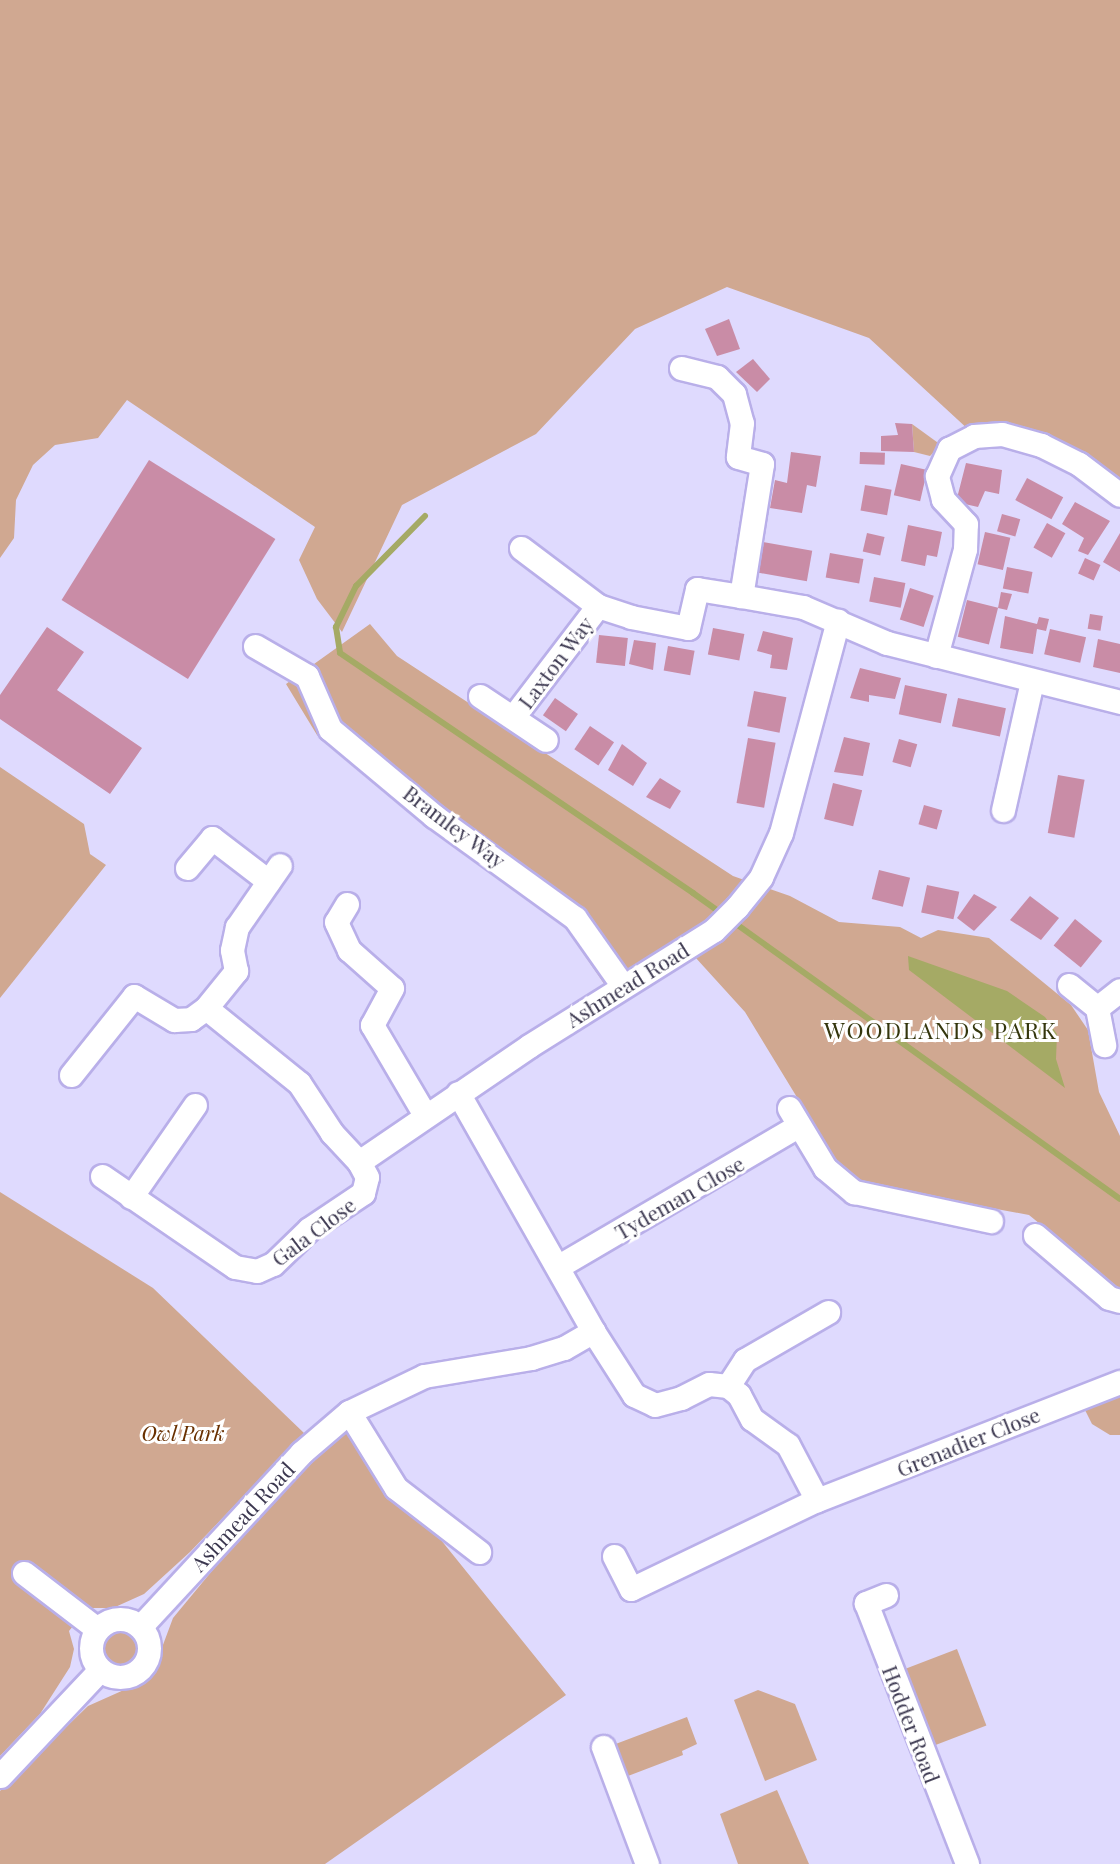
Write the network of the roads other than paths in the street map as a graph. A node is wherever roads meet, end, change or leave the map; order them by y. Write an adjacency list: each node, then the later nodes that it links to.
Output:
1 (681, 368): 4 (street)
2 (1120, 495): 8 (street)
3 (521, 548): 5 (street, Laxton Way)
4 (741, 596): 5 (street, Laxton Way); 6 (street, Laxton Way)
5 (598, 606): 12 (street, Laxton Way)
6 (838, 621): 8 (street); 18 (street, Ashmead Road)
7 (254, 646): 18 (street, Bramley Way)
8 (936, 656): 9 (street)
9 (1032, 681): 11 (street); 14 (street)
10 (480, 696): 12 (street, Laxton Way)
11 (1120, 702)
12 (513, 717): 13 (street, Laxton Way)
13 (546, 740)
14 (1003, 810)
15 (187, 868): 20 (street)
16 (347, 904): 26 (street)
17 (1069, 985): 21 (street)
18 (623, 986): 24 (street, Ashmead Road)
19 (1120, 990): 21 (street)
20 (206, 1008): 23 (street); 27 (street)
21 (1097, 1008): 22 (street)
22 (1104, 1045)
23 (71, 1075)
24 (458, 1093): 26 (street); 32 (street)
25 (195, 1105): 29 (street)
26 (425, 1115): 27 (street)
27 (359, 1162): 29 (street, Gala Close)
28 (102, 1176): 29 (street, Gala Close)
29 (131, 1197)
30 (991, 1221): 32 (street, Tydeman Close)
31 (1035, 1235): 33 (street)
32 (559, 1266): 35 (street)
33 (1120, 1301)
34 (828, 1312): 37 (street)
35 (593, 1331): 37 (street); 38 (street, Ashmead Road)
36 (1120, 1382): 39 (street, Grenadier Close)
37 (728, 1386): 39 (street)
38 (349, 1412): 40 (street); 44 (street, Ashmead Road)
39 (817, 1500): 41 (street, Grenadier Close)
40 (479, 1552)
41 (614, 1556)
42 (24, 1573): 45 (street)
43 (886, 1595): 50 (street, Hodder Road)
44 (141, 1626): 45 (street); 46 (street)
45 (96, 1628): 46 (street)
46 (99, 1671): 48 (street)
47 (603, 1747): 49 (street)
48 (0, 1776)
49 (647, 1864)
50 (967, 1864)

